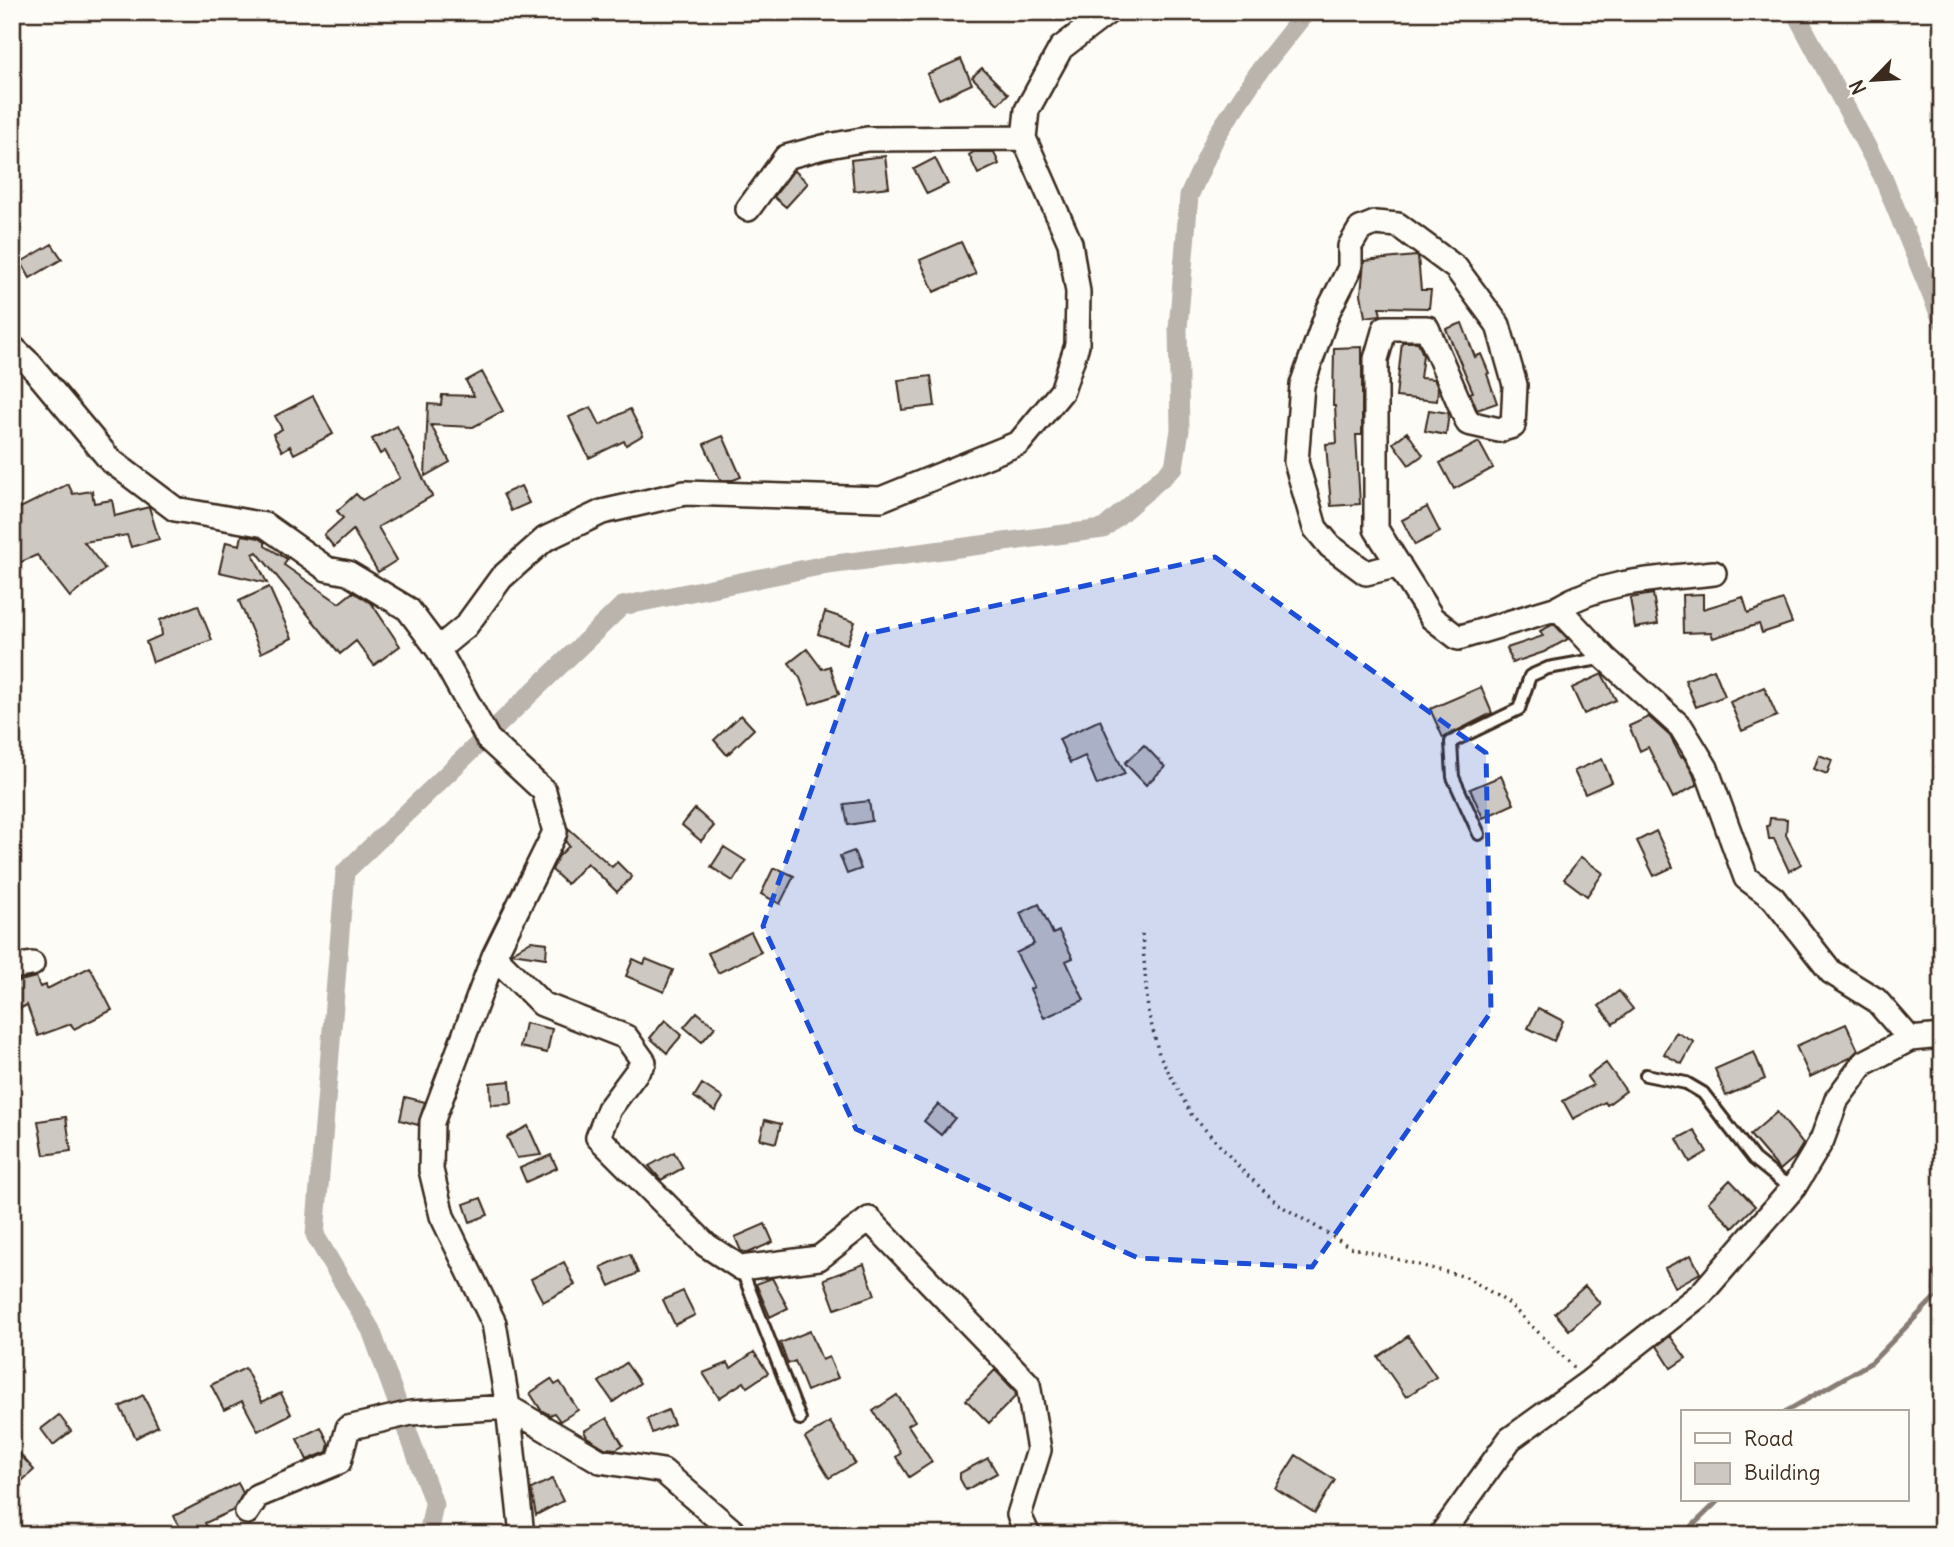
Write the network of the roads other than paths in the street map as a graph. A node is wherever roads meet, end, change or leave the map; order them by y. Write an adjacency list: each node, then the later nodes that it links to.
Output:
1 (1108, 12): 2 (street)
2 (1024, 138): 3 (street); 8 (street)
3 (748, 209)
4 (12, 347): 8 (street)
5 (1399, 565): 5 (street); 7 (street)
6 (1714, 573): 7 (street)
7 (1558, 608): 9 (street)
8 (439, 649): 11 (street)
9 (1605, 658): 10 (lane); 13 (street)
10 (1479, 834)
11 (494, 956): 16 (street); 17 (street)
12 (1942, 1036): 13 (street)
13 (1910, 1039): 15 (street)
14 (1646, 1075): 15 (lane)
15 (1794, 1187): 23 (street)
16 (741, 1268): 18 (lane); 22 (street)
17 (508, 1407): 19 (street); 20 (street); 21 (street)
18 (800, 1419)
19 (247, 1512)
20 (522, 1535)
21 (737, 1535)
22 (1028, 1535)
23 (1441, 1535)

